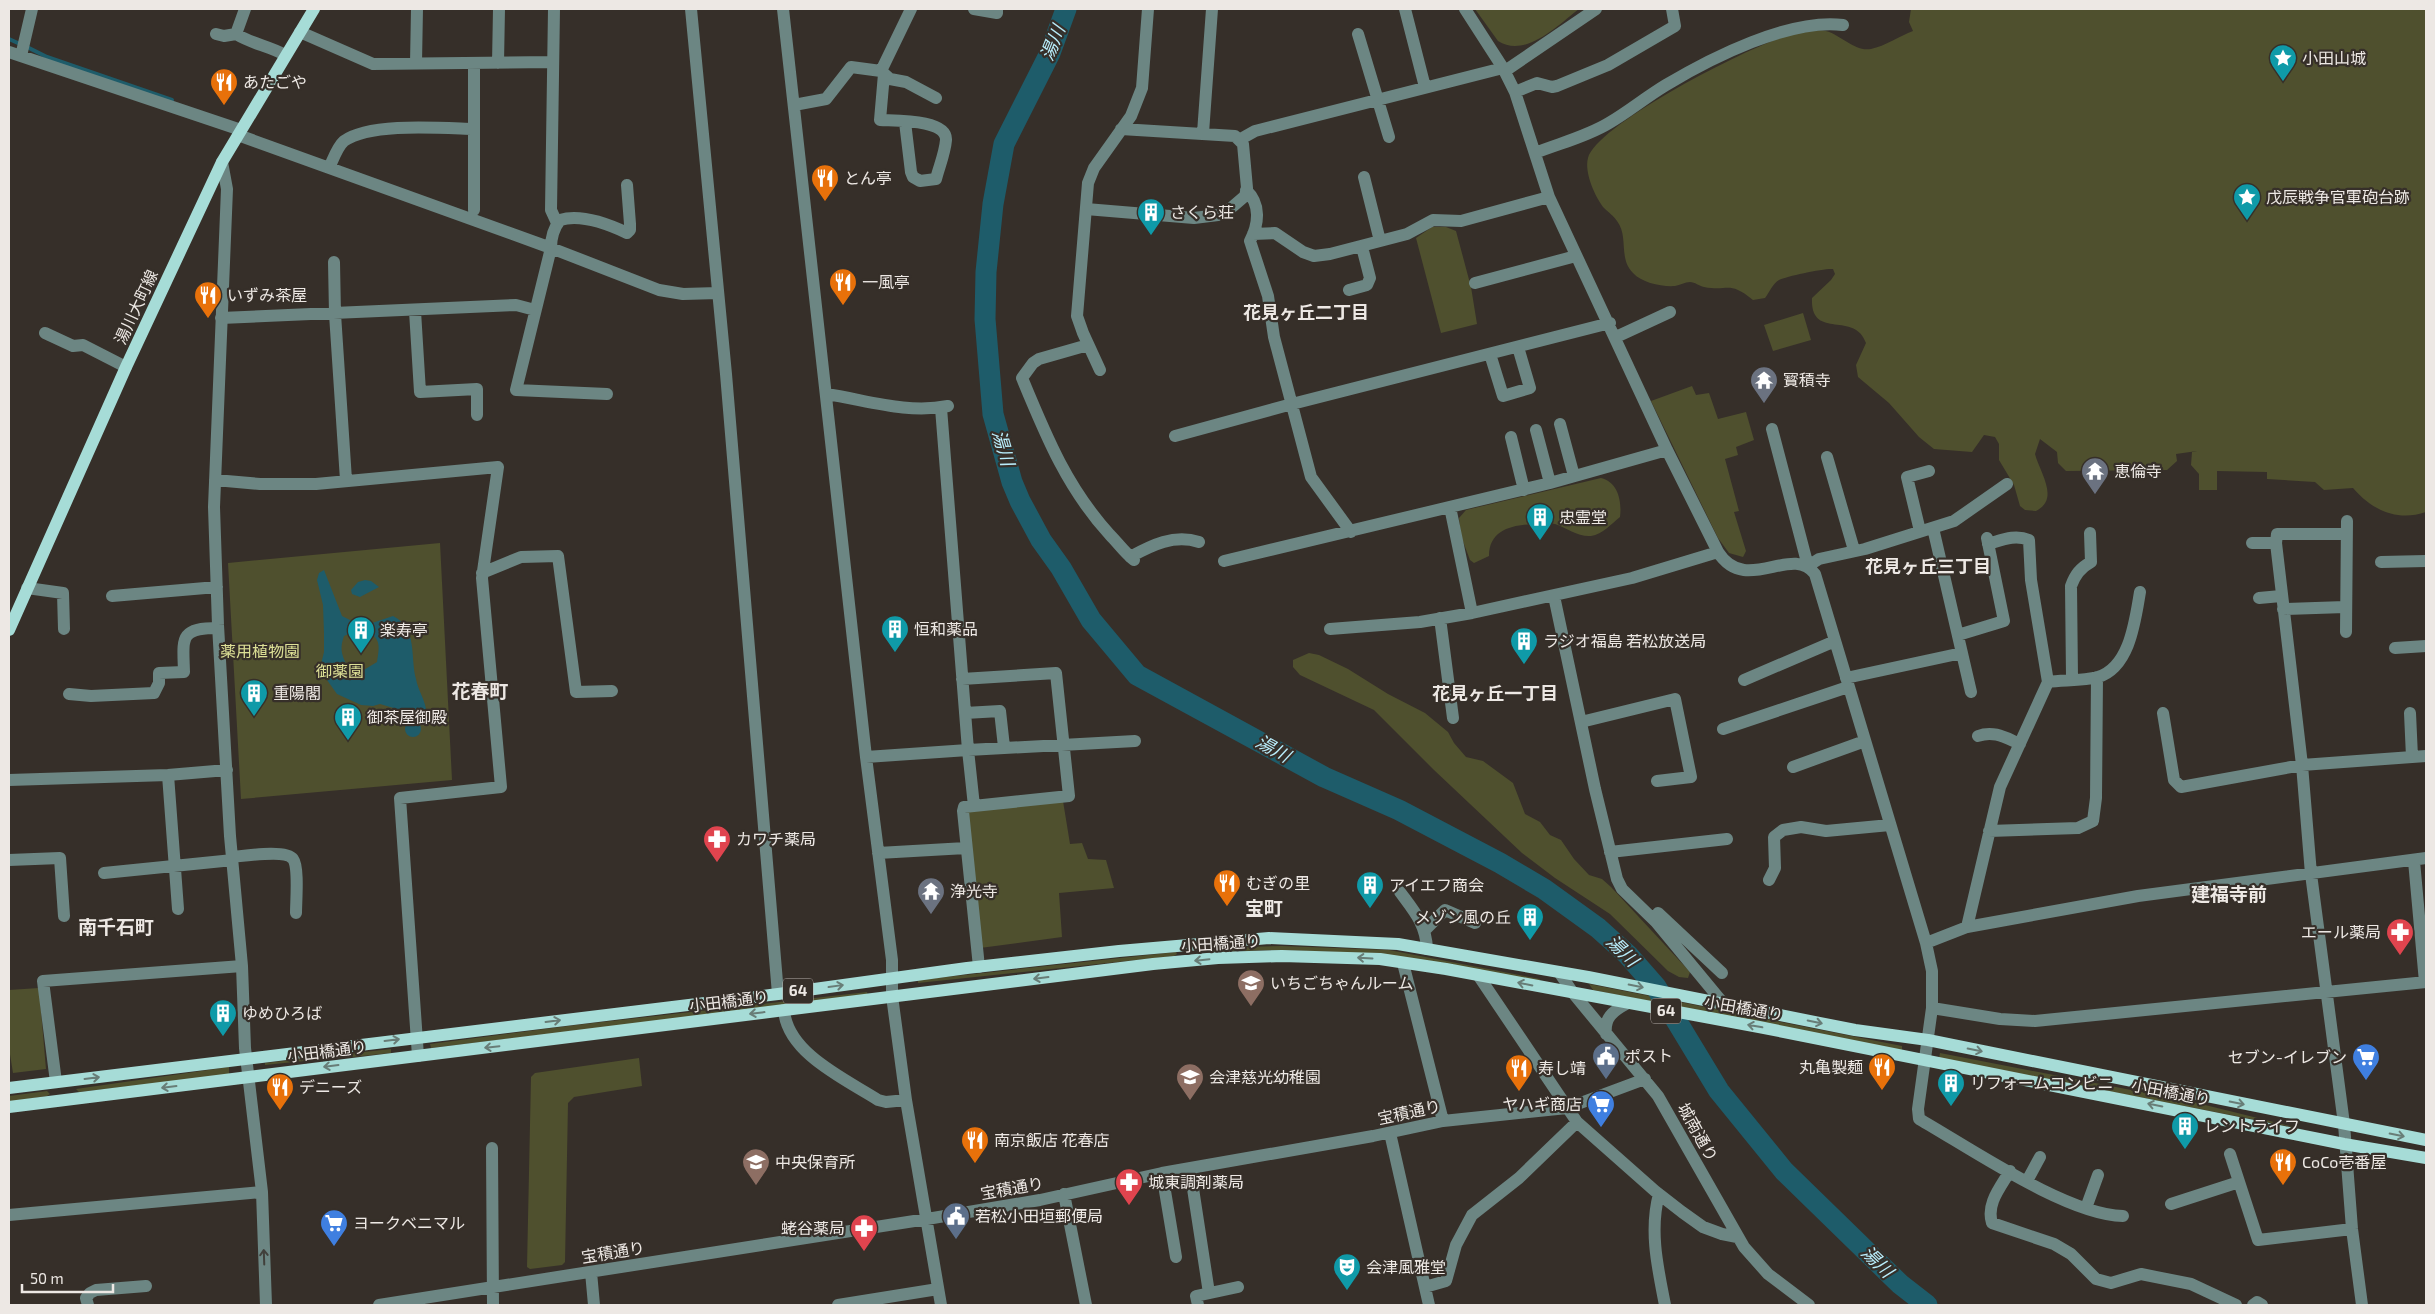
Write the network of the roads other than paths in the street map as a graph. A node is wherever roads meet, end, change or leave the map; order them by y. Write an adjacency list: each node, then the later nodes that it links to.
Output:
1 (32, 9): 23 (street)
2 (245, 9): 21 (street)
3 (314, 9): 19 (main road, 湯川大町線)
4 (417, 9): 28 (street)
5 (499, 9): 27 (street)
6 (554, 9): 25 (street)
7 (691, 9): 61 (street)
8 (783, 9): 35 (street)
9 (911, 9): 30 (street)
10 (974, 9): 11 (street)
11 (997, 9)
12 (1148, 9): 38 (street)
13 (1212, 9): 40 (street)
14 (1405, 9): 31 (street)
15 (1465, 9): 29 (street)
16 (1596, 9): 29 (street)
17 (1672, 9): 32 (street)
18 (1843, 25): 43 (street)
19 (300, 32): 24 (main road, 湯川大町線); 28 (street)
20 (216, 34): 21 (street)
21 (236, 34): 24 (street)
22 (1358, 34): 34 (street)
23 (15, 54): 39 (street)
24 (286, 55): 39 (main road, 湯川大町線)
25 (552, 62): 27 (street); 52 (street)
26 (474, 63): 27 (street); 28 (street); 37 (street)
27 (498, 63)
28 (416, 64)
29 (1504, 70): 31 (street); 32 (street)
30 (882, 72): 33 (street); 35 (street); 36 (street)
31 (1425, 87): 34 (street)
32 (1515, 92): 43 (street)
33 (936, 98)
34 (1378, 100): 41 (street); 42 (street)
35 (794, 105): 76 (street)
36 (905, 122): 36 (street)
37 (474, 129): 45 (street); 51 (street)
38 (1121, 129): 40 (street); 50 (street)
39 (239, 132): 44 (main road, 湯川大町線); 45 (street)
40 (1203, 133): 42 (street)
41 (1389, 137)
42 (1239, 140): 48 (street)
43 (1535, 153): 49 (street)
44 (222, 162): 66 (street); 73 (main road, 湯川大町線)
45 (329, 168): 56 (street)
46 (1364, 177): 54 (street)
47 (627, 185): 52 (street)
48 (1246, 190): 50 (street); 53 (street)
49 (1549, 197): 54 (street); 57 (street)
50 (1086, 209): 70 (street)
51 (474, 210)
52 (557, 223): 56 (street)
53 (1253, 234): 55 (street); 77 (street)
54 (1380, 241): 55 (street)
55 (1362, 247): 60 (street)
56 (551, 248): 61 (street); 62 (street)
57 (1576, 256): 59 (street); 67 (street)
58 (334, 262): 65 (street)
59 (1475, 284)
60 (1349, 290)
61 (718, 293): 193 (street)
62 (535, 310): 63 (street); 75 (street)
63 (415, 311): 65 (street); 78 (street)
64 (1670, 312): 69 (street)
65 (335, 314): 66 (street); 89 (street)
66 (221, 318): 88 (street)
67 (1610, 323): 69 (street); 71 (street)
68 (45, 333): 73 (street)
69 (1616, 337): 84 (street)
70 (1088, 345): 74 (street); 98 (street)
71 (1518, 347): 72 (street); 72 (street)
72 (1490, 354): 77 (street)
73 (126, 367): 109 (main road, 湯川大町線)
74 (1100, 370)
75 (607, 394)
76 (826, 394): 131 (street); 152 (street)
77 (1292, 404): 82 (street); 96 (street)
78 (477, 416)
79 (1560, 424): 87 (street)
80 (1772, 429): 106 (street)
81 (1536, 430): 90 (street)
82 (1175, 436)
83 (1511, 437): 92 (street)
84 (1667, 450): 87 (street); 102 (street)
85 (1827, 456): 101 (street)
86 (1930, 471): 95 (street)
87 (1574, 476): 90 (street)
88 (215, 480): 89 (street); 108 (street)
89 (346, 480): 107 (street)
90 (1550, 483): 92 (street)
91 (2007, 484): 94 (street)
92 (1524, 490): 93 (street)
93 (1450, 507): 96 (street); 117 (street)
94 (1933, 528): 95 (street); 124 (street)
95 (1920, 531): 101 (street)
96 (1351, 532): 103 (street)
97 (2090, 533): 130 (street)
98 (1198, 542)
99 (2252, 543): 100 (street)
100 (2276, 543): 113 (street); 115 (street)
101 (1854, 550): 106 (street)
102 (1718, 552): 106 (street); 112 (street)
103 (1224, 561)
104 (2426, 561): 105 (street)
105 (2381, 562)
106 (1808, 566): 125 (street)
107 (482, 572): 135 (street); 201 (street)
108 (217, 587): 111 (street); 120 (street)
109 (27, 588): 119 (main road, 湯川大町線); 121 (street)
110 (2140, 592): 129 (street)
111 (112, 596)
112 (1554, 596): 117 (street); 142 (street)
113 (2282, 596): 114 (street); 116 (street)
114 (2258, 598)
115 (2346, 607): 116 (street); 123 (street)
116 (2283, 609): 154 (street)
117 (1472, 613): 118 (street)
118 (1440, 618): 122 (street); 141 (street)
119 (11, 621)
120 (218, 628): 137 (street); 156 (street)
121 (64, 629)
122 (1330, 629)
123 (2346, 632)
124 (1958, 635): 128 (street); 134 (street)
125 (1834, 641): 132 (street); 133 (street)
126 (2426, 646): 127 (street)
127 (2395, 648)
128 (1962, 654): 133 (street); 136 (street)
129 (2096, 677): 130 (street); 162 (street)
130 (2072, 678): 134 (street)
131 (962, 679): 138 (street); 148 (street)
132 (1744, 680)
133 (1847, 682): 143 (street); 146 (street)
134 (2048, 682): 147 (street)
135 (612, 691)
136 (1971, 692)
137 (69, 694)
138 (965, 713): 149 (street); 150 (street)
139 (2163, 713): 154 (street)
140 (2410, 713): 153 (street)
141 (1453, 718)
142 (1581, 722): 159 (street); 165 (street)
143 (1723, 729)
144 (1978, 736): 147 (street)
145 (1135, 741): 148 (street)
146 (1865, 741): 155 (street); 161 (street)
147 (2020, 744): 162 (street)
148 (1063, 745): 149 (street); 160 (street)
149 (1004, 747): 150 (street)
150 (968, 750): 152 (street); 160 (street)
151 (2426, 756): 153 (street)
152 (866, 757): 166 (street)
153 (2412, 757): 154 (street)
154 (2302, 765): 172 (street)
155 (1793, 767)
156 (227, 770): 157 (street); 167 (street)
157 (168, 775): 158 (street); 170 (street)
158 (9, 780)
159 (1657, 781)
160 (974, 806): 164 (street)
161 (1890, 825): 173 (street); 182 (street)
162 (1989, 831): 180 (street)
163 (1727, 839): 165 (street)
164 (966, 848): 166 (street); 186 (street)
165 (1610, 852): 174 (street)
166 (878, 853): 190 (street)
167 (232, 859): 170 (street); 177 (street); 185 (street)
168 (2420, 859): 172 (street); 191 (street)
169 (9, 860): 178 (street)
170 (175, 866): 171 (street); 176 (street)
171 (104, 873)
172 (2311, 874): 180 (street); 192 (street)
173 (1770, 880)
174 (1619, 883): 188 (street); 196 (street)
175 (1400, 892): 181 (street)
176 (178, 909)
177 (296, 913)
178 (64, 916)
179 (1475, 923): 181 (street)
180 (1967, 927): 182 (street)
181 (1424, 930): 183 (street)
182 (1926, 943): 198 (street)
183 (1427, 949): 186 (main road, 小田橋通り / 64); 187 (main road, 小田橋通り / 64)
184 (1403, 963): 189 (main road, 小田橋通り / 64); 195 (main road, 小田橋通り / 64, one-way to 195); 213 (street)
185 (242, 966): 204 (street); 208 (street)
186 (979, 966): 190 (main road, 小田橋通り / 64)
187 (1558, 972): 194 (street, 城南通り); 196 (main road, 小田橋通り / 64, one-way to 196)
188 (1722, 973)
189 (1478, 975): 194 (main road, 小田橋通り / 64, one-way to 189); 212 (street)
190 (893, 977): 193 (main road, 小田橋通り / 64, one-way to 190); 195 (street)
191 (2425, 982): 192 (street)
192 (2325, 993): 198 (street); 215 (street)
193 (778, 994): 201 (main road, 小田橋通り / 64, one-way to 193)
194 (1573, 994): 197 (main road, 小田橋通り / 64); 200 (street, 城南通り)
195 (892, 996): 199 (main road, 小田橋通り / 64); 210 (street)
196 (1719, 1002): 202 (main road, 小田橋通り / 64, one-way to 202)
197 (1626, 1004): 200 (street); 205 (main road, 小田橋通り / 64, one-way to 197)
198 (1932, 1008): 202 (street)
199 (784, 1010): 203 (main road, 小田橋通り / 64, one-way to 203); 210 (street)
200 (1606, 1034): 207 (street, 城南通り)
201 (417, 1037): 203 (street); 204 (main road, 小田橋通り / 64, one-way to 201)
202 (1928, 1040): 205 (street); 215 (main road, 小田橋通り / 64, one-way to 215)
203 (418, 1056): 206 (main road, 小田橋通り / 64, one-way to 206)
204 (246, 1058): 206 (street); 208 (main road, 小田橋通り / 64, one-way to 204)
205 (1925, 1061): 218 (main road, 小田橋通り / 64, one-way to 205); 224 (street)
206 (248, 1077): 211 (main road, 小田橋通り / 64, one-way to 211); 229 (street)
207 (1645, 1079): 212 (street, 宝積通り); 238 (street, 城南通り)
208 (56, 1082): 209 (main road, 小田橋通り / 64)
209 (9, 1088)
210 (906, 1100): 236 (street)
211 (9, 1107)
212 (1567, 1108): 213 (street, 宝積通り); 214 (street)
213 (1443, 1121): 216 (street, 宝積通り)
214 (1577, 1122): 231 (street); 244 (street)
215 (2344, 1124): 217 (main road, 小田橋通り / 64, one-way to 217); 218 (street)
216 (1390, 1133): 223 (street, 宝積通り); 244 (street)
217 (2426, 1140)
218 (2344, 1144): 222 (main road, 小田橋通り / 64); 237 (street)
219 (492, 1148): 242 (street)
220 (2230, 1154): 228 (street)
221 (2040, 1157): 227 (street)
222 (2426, 1158)
223 (1190, 1169): 225 (street, 宝積通り); 246 (street)
224 (2010, 1171): 227 (street); 259 (street)
225 (1162, 1173): 230 (street, 宝積通り); 239 (street)
226 (2098, 1175): 233 (street)
227 (2027, 1181): 233 (street)
228 (2239, 1182): 232 (street); 237 (street)
229 (262, 1192): 234 (street); 248 (street, one-way to 229)
230 (1064, 1194): 236 (street, 宝積通り); 254 (street)
231 (1659, 1194): 238 (street); 257 (street)
232 (2171, 1204)
233 (2086, 1208): 235 (street)
234 (9, 1215)
235 (2123, 1216)
236 (927, 1219): 240 (street, 宝積通り); 245 (street)
237 (2352, 1229): 262 (street)
238 (1736, 1237): 258 (street, 城南通り)
239 (1176, 1257)
240 (590, 1272): 242 (street, 宝積通り); 251 (street)
241 (146, 1286): 247 (street)
242 (494, 1287): 249 (street, 宝積通り); 250 (street)
243 (1238, 1287): 246 (street)
244 (1426, 1288): 256 (street)
245 (938, 1289): 252 (street); 253 (street)
246 (1210, 1293): 255 (street)
247 (88, 1305)
248 (266, 1305)
249 (378, 1305)
250 (494, 1305)
251 (594, 1305)
252 (838, 1305)
253 (941, 1305)
254 (1086, 1305)
255 (1198, 1305)
256 (1428, 1305)
257 (1665, 1305)
258 (1809, 1305)
259 (2236, 1305)
260 (2253, 1305): 261 (street)
261 (2262, 1305)
262 (2362, 1305)

